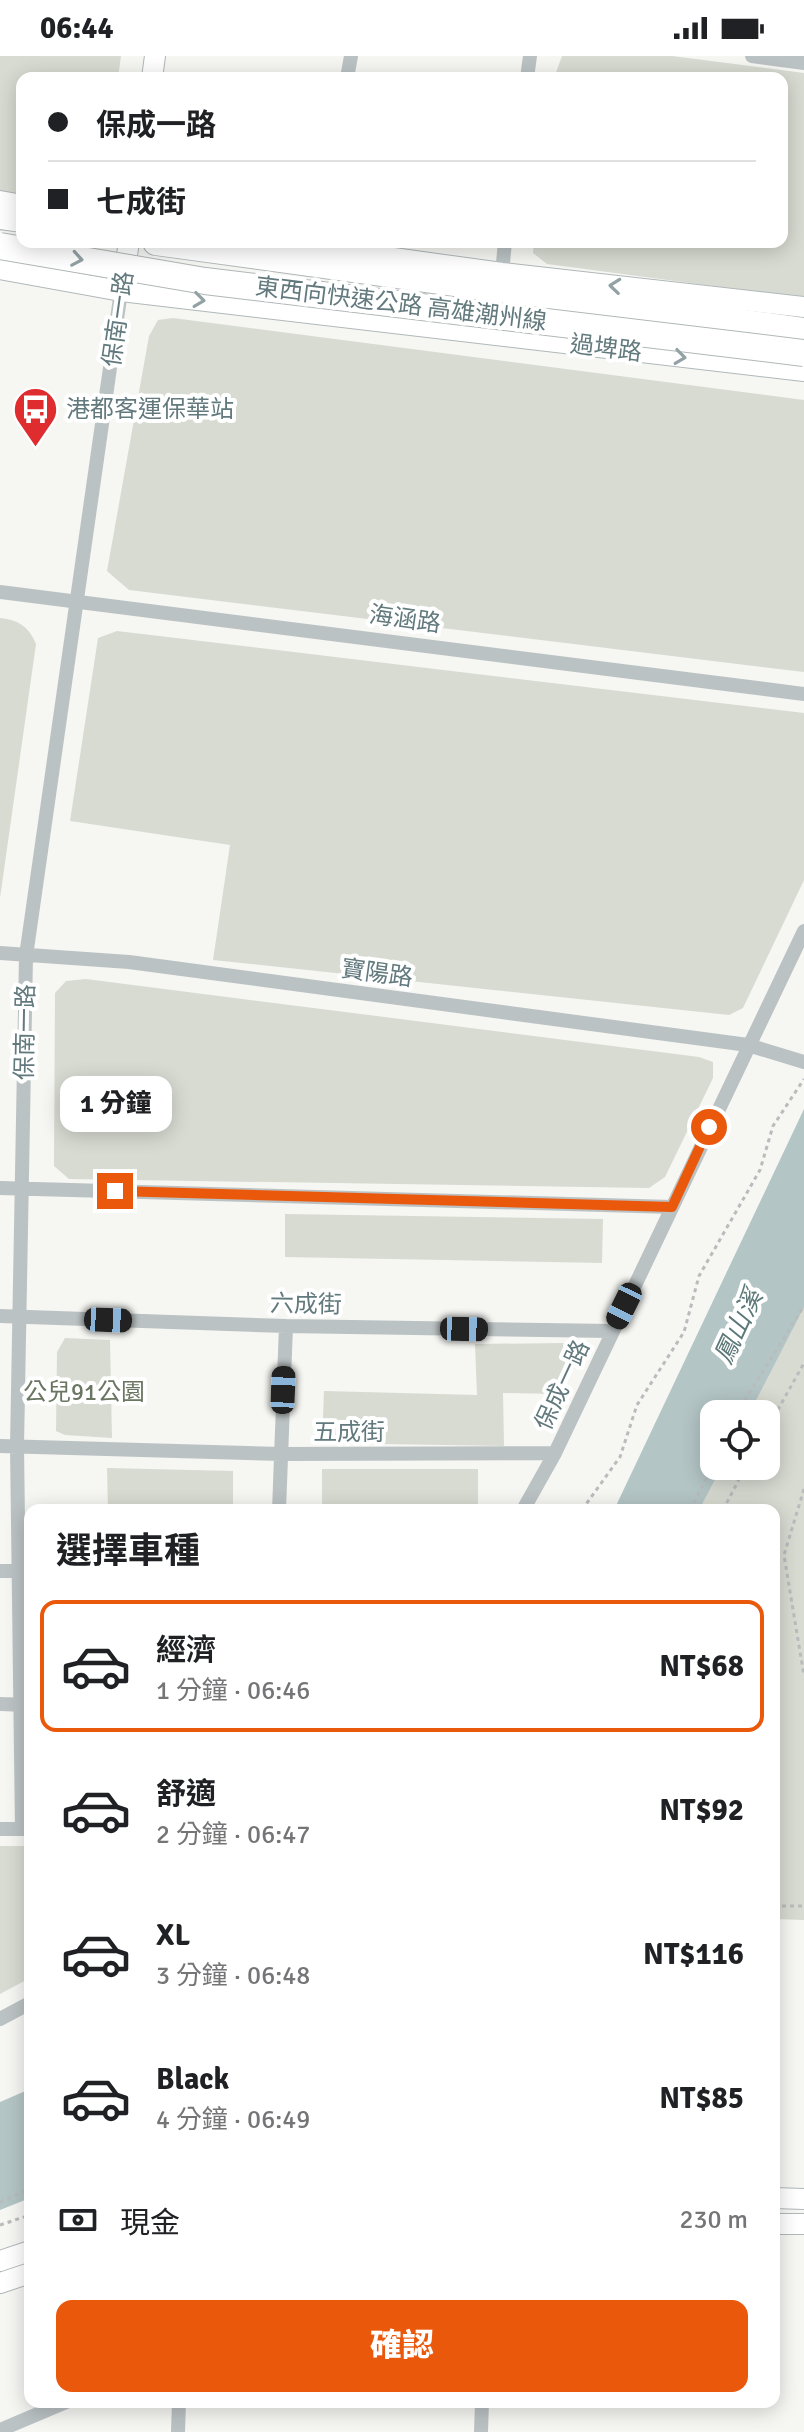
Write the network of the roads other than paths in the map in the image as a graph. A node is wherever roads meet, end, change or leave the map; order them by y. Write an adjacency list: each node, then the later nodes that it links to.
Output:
1 (752, 56): 2 (street)
2 (804, 63)
3 (0, 246): 13 (highway, 東西向快速公路 高雄潮州線, one-way to 13, bridge)
4 (128, 248): 10 (main road, 保南一路)
5 (200, 248): 12 (highway, 東西向快速公路 高雄潮州線)
6 (343, 248): 9 (main road)
7 (504, 248): 9 (street)
8 (0, 269): 10 (main road, 過埤路)
9 (502, 273): 11 (main road, one-way to 9)
10 (121, 291): 14 (main road, 過埤路, one-way to 14); 16 (street, 保南一路)
11 (804, 307)
12 (804, 331)
13 (804, 353)
14 (804, 371)
15 (0, 592): 16 (street, 海涵路)
16 (79, 601): 17 (street, 海涵路); 20 (street, 保南一路)
17 (804, 694)
18 (804, 931): 21 (street, 保成一路)
19 (0, 953): 20 (street, 寶陽路)
20 (26, 956): 21 (street, 寶陽路); 24 (street, 保南一路)
21 (748, 1045): 22 (street, 寶陽路); 25 (street, 保成一路)
22 (804, 1062)
23 (0, 1188): 24 (street)
24 (23, 1189): 25 (street); 27 (street, 保南一路)
25 (672, 1207): 29 (street, 保成一路)
26 (0, 1316): 27 (street, 六成街)
27 (20, 1316): 28 (street, 六成街); 31 (street, 保南一路)
28 (286, 1326): 29 (street, 六成街); 33 (street)
29 (612, 1331): 32 (street, 保成一路)
30 (0, 1446): 31 (street, 五成街)
31 (17, 1446): 33 (street, 五成街); 36 (street, 保南一路)
32 (555, 1453): 33 (street, 五成街); 35 (street, 保成一路)
33 (281, 1454): 34 (street)
34 (279, 1504)
35 (526, 1504)
36 (24, 1555)
37 (0, 1571): 38 (street)
38 (24, 1571)
39 (0, 1704): 40 (street)
40 (24, 1705)
41 (0, 1829): 42 (street)
42 (24, 1829)
43 (24, 2006): 44 (street)
44 (0, 2019)
45 (780, 2198): 46 (main road)
46 (804, 2199)
47 (780, 2224): 48 (main road)
48 (804, 2224)
49 (24, 2253): 50 (main road)
50 (0, 2261)
51 (24, 2275): 52 (main road)
52 (0, 2283)
53 (52, 2408): 56 (street)
54 (179, 2408): 57 (street)
55 (482, 2408): 58 (street)
56 (0, 2430)
57 (178, 2432)
58 (481, 2432)

